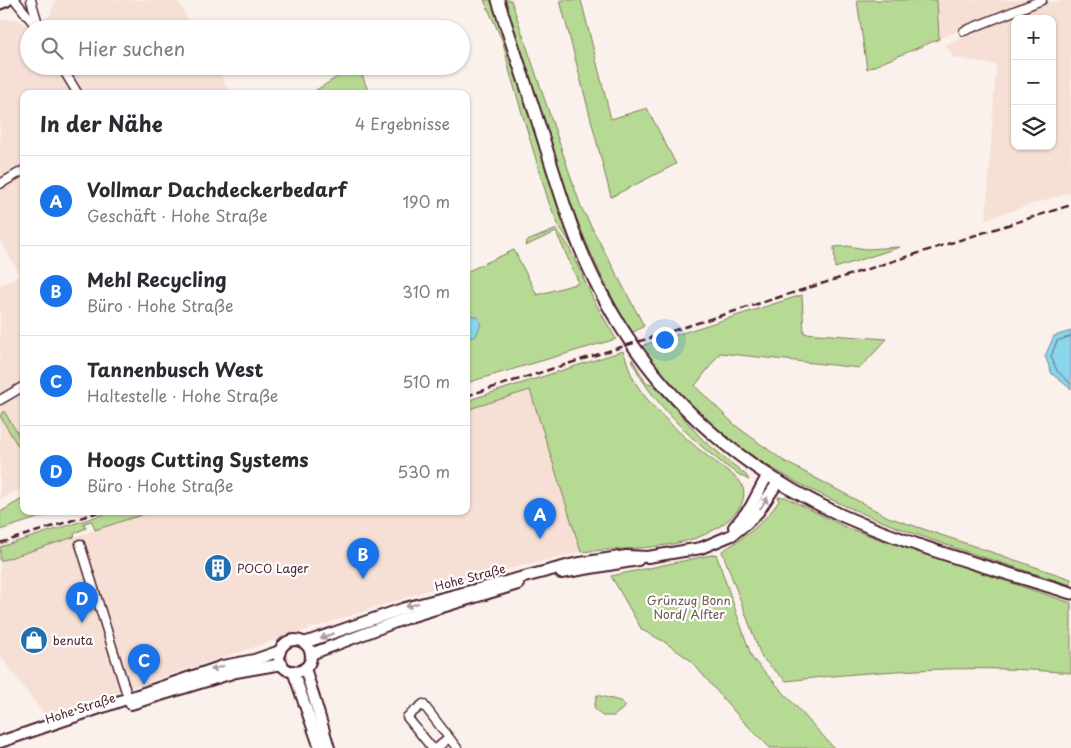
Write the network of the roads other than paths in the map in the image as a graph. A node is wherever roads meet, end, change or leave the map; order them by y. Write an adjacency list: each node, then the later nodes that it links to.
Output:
1 (7, 0): 6 (main road)
2 (15, 0): 7 (street)
3 (31, 0): 8 (street)
4 (498, 0): 16 (main road)
5 (1042, 0): 9 (street)
6 (0, 3)
7 (32, 20)
8 (37, 20)
9 (964, 31)
10 (66, 75): 11 (street)
11 (76, 90)
12 (20, 172): 13 (street)
13 (0, 184)
14 (20, 388): 15 (street)
15 (0, 400)
16 (767, 476): 17 (main road); 18 (street, Hohe Straße)
17 (778, 482): 18 (street, Hohe Straße, one-way to 17); 21 (main road)
18 (719, 541): 20 (street, Hohe Straße)
19 (80, 544): 28 (street, Hohe Straße)
20 (575, 567): 22 (street, Hohe Straße, one-way to 22); 24 (street, Hohe Straße)
21 (1071, 593)
22 (304, 643): 23 (street); 24 (street)
23 (280, 651): 25 (street); 28 (street, Hohe Straße, one-way to 28)
24 (311, 654): 26 (street)
25 (282, 664): 27 (street); 29 (street, Hohe Straße)
26 (305, 668): 27 (street); 33 (street)
27 (293, 672): 32 (street)
28 (128, 698): 29 (street, Hohe Straße)
29 (40, 731): 31 (street, Hohe Straße)
30 (449, 738): 34 (street); 35 (street); 36 (street)
31 (2, 744)
32 (320, 748)
33 (329, 748)
34 (432, 748)
35 (436, 748)
36 (457, 748)

